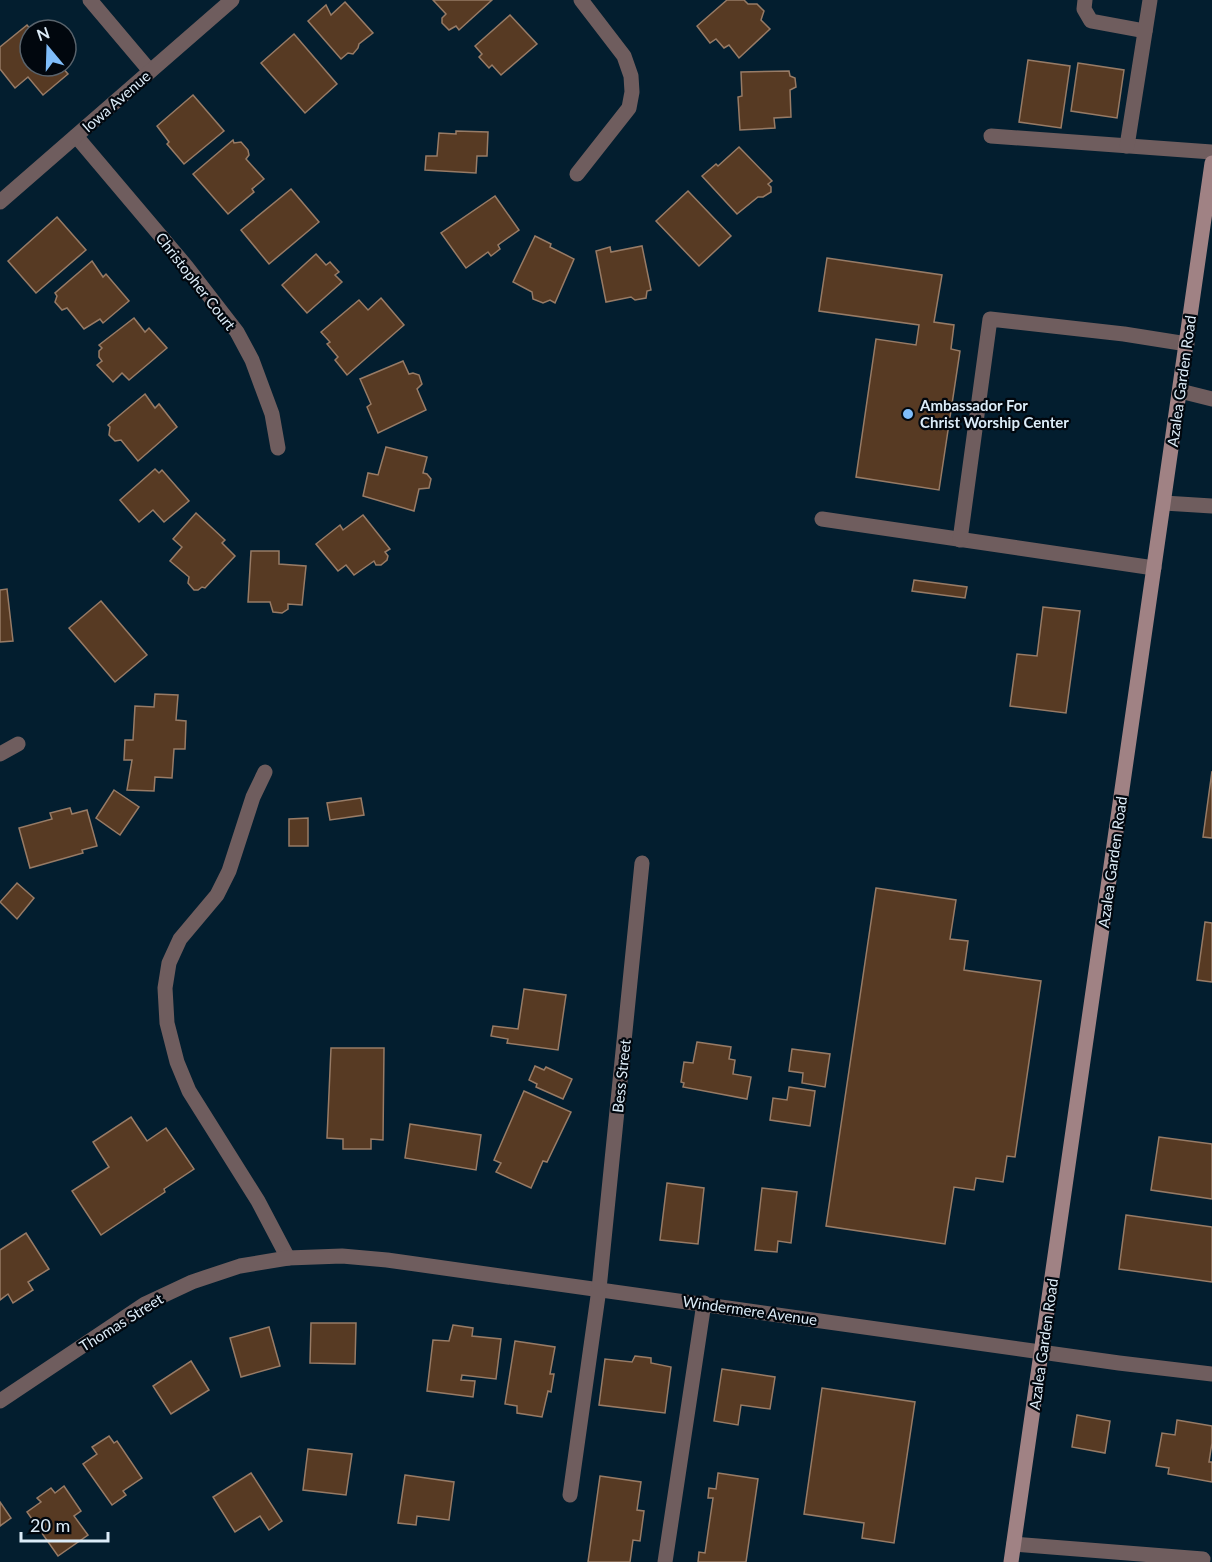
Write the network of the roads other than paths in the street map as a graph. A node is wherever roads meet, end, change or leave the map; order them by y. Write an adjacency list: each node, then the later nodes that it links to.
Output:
1 (90, 0): 7 (street)
2 (232, 0): 7 (street, Iowa Avenue)
3 (581, 0): 13 (street)
4 (1085, 0): 6 (street)
5 (1150, 0): 6 (street)
6 (1145, 31): 10 (street)
7 (150, 71): 8 (street, Iowa Avenue)
8 (76, 136): 14 (street, Iowa Avenue); 18 (street, Christopher Court)
9 (991, 136): 10 (street)
10 (1127, 146): 11 (street)
11 (1212, 152)
12 (1212, 163): 15 (main road, Azalea Garden Road)
13 (577, 174)
14 (0, 202)
15 (1187, 344): 16 (main road, Azalea Garden Road); 22 (street)
16 (1180, 391): 17 (street); 19 (main road, Azalea Garden Road)
17 (1212, 399)
18 (278, 448)
19 (1164, 503): 20 (street); 23 (main road, Azalea Garden Road)
20 (1212, 506)
21 (822, 519): 22 (street)
22 (960, 540): 23 (street)
23 (1154, 568): 31 (main road, Azalea Garden Road)
24 (18, 744): 25 (street)
25 (0, 754)
26 (265, 772): 28 (street)
27 (642, 863): 29 (street, Bess Street)
28 (288, 1258): 29 (street, Windermere Avenue); 33 (street, Thomas Street)
29 (599, 1289): 30 (street, Windermere Avenue); 34 (street, Bess Street)
30 (704, 1303): 31 (street, Windermere Avenue); 37 (street)
31 (1042, 1352): 32 (street, Windermere Avenue); 35 (main road, Azalea Garden Road)
32 (1212, 1374)
33 (0, 1401)
34 (570, 1495)
35 (1014, 1544): 36 (street); 38 (main road, Azalea Garden Road)
36 (1203, 1559)
37 (665, 1562)
38 (1011, 1562)

